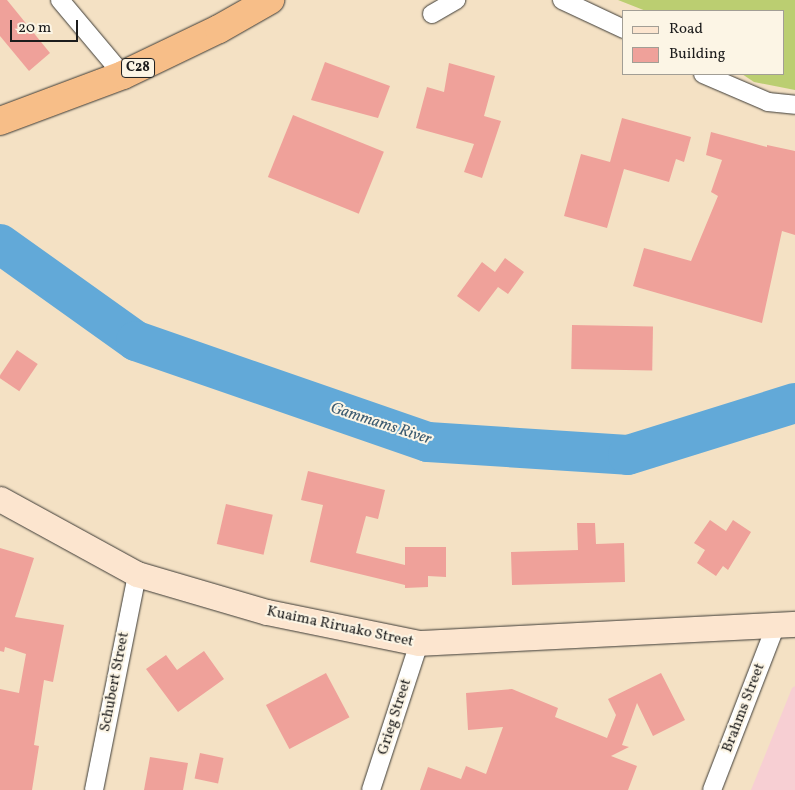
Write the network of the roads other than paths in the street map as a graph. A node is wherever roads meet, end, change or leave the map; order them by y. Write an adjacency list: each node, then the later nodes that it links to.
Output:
1 (60, 0): 7 (street)
2 (270, 0): 7 (highway, C28)
3 (456, 0): 5 (street)
4 (562, 0): 6 (street)
5 (432, 14)
6 (622, 28)
7 (123, 75): 10 (highway, C28)
8 (705, 75): 9 (street)
9 (795, 105)
10 (0, 121)
11 (0, 499): 12 (street, Kuaima Riruako Street)
12 (137, 574): 14 (street, Kuaima Riruako Street); 15 (street, Schubert Street)
13 (785, 625): 14 (street, Kuaima Riruako Street); 17 (street, Brahms Street)
14 (419, 643): 16 (street, Grieg Street)
15 (94, 790)
16 (371, 790)
17 (712, 790)

